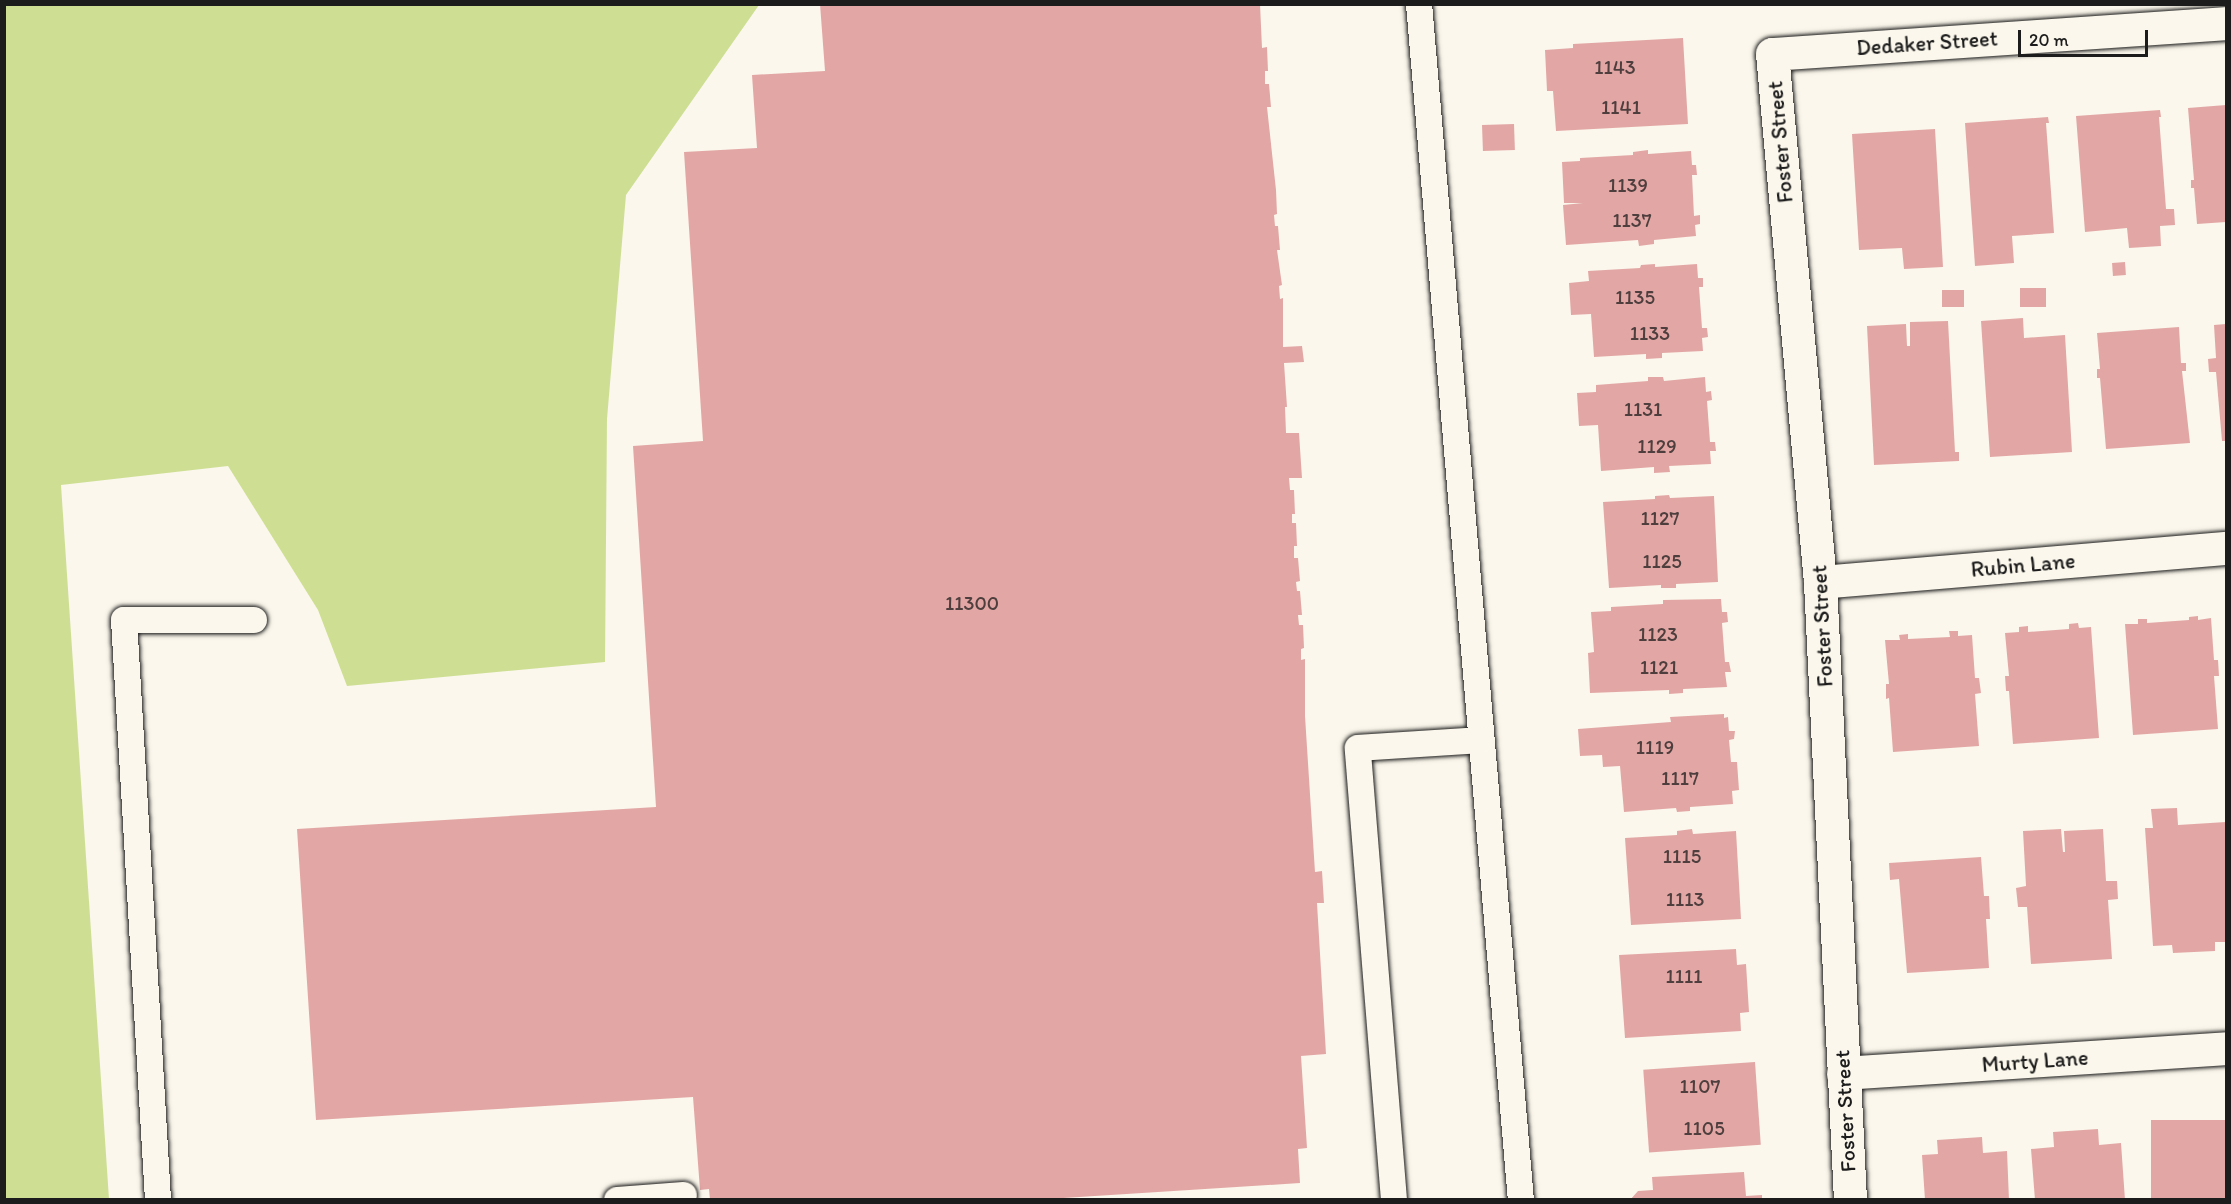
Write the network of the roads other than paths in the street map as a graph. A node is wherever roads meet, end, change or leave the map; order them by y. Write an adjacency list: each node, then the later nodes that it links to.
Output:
1 (1419, 4): 7 (lane)
2 (2226, 22): 3 (street, Dedaker Street)
3 (1772, 54): 5 (street, Foster Street)
4 (2226, 548): 5 (street, Rubin Lane)
5 (1820, 582): 9 (street, Foster Street)
6 (254, 620): 11 (lane)
7 (1482, 740): 13 (lane); 14 (lane)
8 (2226, 1048): 9 (street, Murty Lane)
9 (1843, 1073): 15 (street, Foster Street)
10 (684, 1195): 12 (lane)
11 (158, 1200)
12 (617, 1200)
13 (1394, 1200)
14 (1521, 1200)
15 (1850, 1200)

